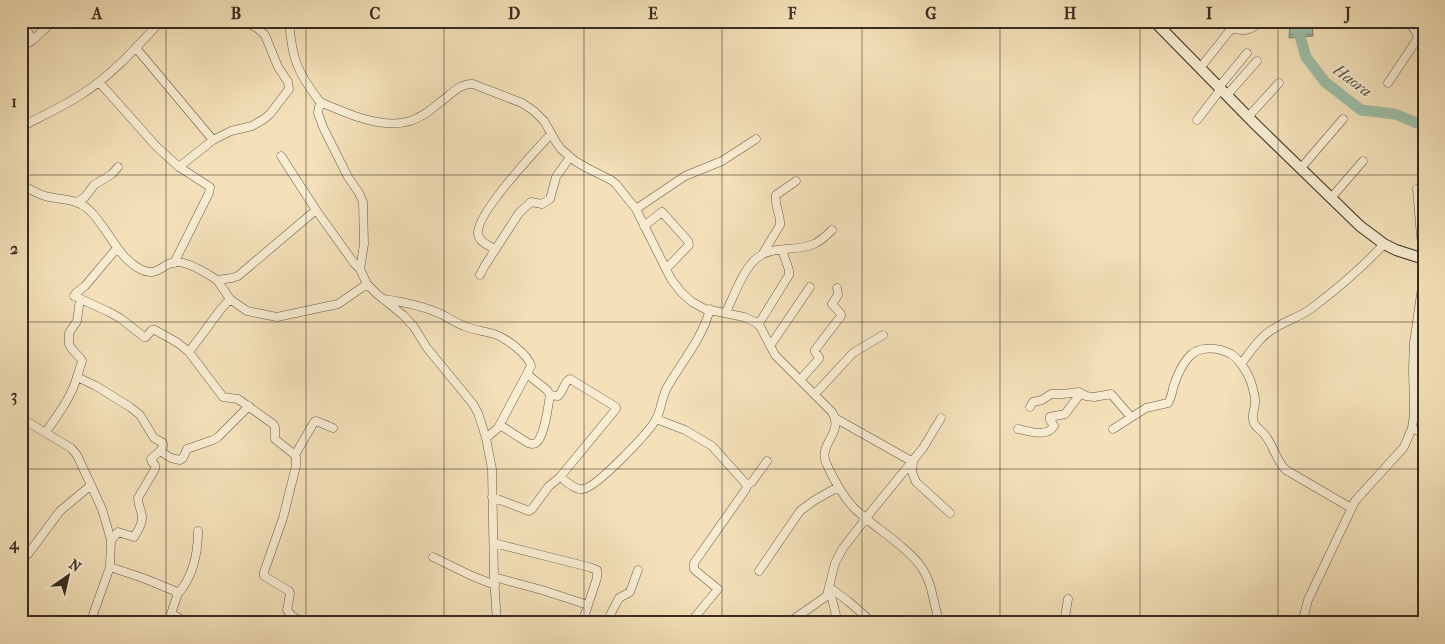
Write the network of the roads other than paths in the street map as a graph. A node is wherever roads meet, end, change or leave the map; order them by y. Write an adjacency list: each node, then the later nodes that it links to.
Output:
1 (21, 21): 9 (street)
2 (53, 21): 9 (street)
3 (161, 21): 11 (street)
4 (242, 21): 26 (street)
5 (290, 21): 19 (street)
6 (1154, 21): 14 (street)
7 (1260, 21): 14 (street)
8 (1408, 21): 17 (street)
9 (33, 40): 10 (street)
10 (21, 47)
11 (136, 48): 15 (street); 26 (street)
12 (1247, 53): 18 (street)
13 (1257, 61): 18 (street)
14 (1200, 68): 18 (street)
15 (100, 82): 23 (street); 31 (street)
16 (1279, 83): 20 (street)
17 (1388, 84)
18 (1222, 90): 20 (street); 21 (street)
19 (320, 102): 24 (street); 49 (street)
20 (1248, 117): 32 (street)
21 (1197, 120)
22 (1343, 120): 32 (street)
23 (21, 127)
24 (552, 134): 28 (street); 44 (street)
25 (756, 139): 38 (street)
26 (213, 140): 31 (street)
27 (281, 156): 39 (street)
28 (570, 157): 38 (street); 44 (street)
29 (1363, 161): 36 (street)
30 (118, 167): 37 (street)
31 (180, 167): 48 (street)
32 (1301, 168): 36 (street)
33 (796, 181): 46 (street)
34 (21, 184): 37 (street)
35 (1416, 189): 47 (street)
36 (1331, 198): 42 (street)
37 (77, 202): 43 (street)
38 (636, 209): 40 (street)
39 (316, 210): 49 (street); 53 (street)
40 (644, 226): 50 (street); 50 (street)
41 (832, 230): 45 (street)
42 (1384, 244): 47 (street); 66 (street)
43 (117, 248): 48 (street); 57 (street)
44 (495, 250): 52 (street)
45 (782, 250): 46 (street); 62 (street)
46 (762, 255): 61 (street)
47 (1423, 259)
48 (174, 263): 53 (street)
49 (360, 268): 54 (street)
50 (666, 270): 60 (street)
51 (1424, 273): 82 (street)
52 (480, 276)
53 (217, 280): 58 (street)
54 (367, 284): 58 (street); 59 (street)
55 (810, 288): 64 (street)
56 (837, 288): 69 (street)
57 (80, 299): 65 (street); 68 (street)
58 (230, 299): 65 (street)
59 (383, 299): 67 (street); 87 (street)
60 (710, 309): 61 (street); 79 (street)
61 (726, 312): 62 (street)
62 (758, 325): 64 (street)
63 (883, 335): 71 (street)
64 (770, 346): 69 (street)
65 (189, 352): 73 (street)
66 (1241, 364): 75 (street); 97 (street)
67 (527, 374): 72 (street); 80 (street)
68 (77, 378): 85 (street); 88 (street)
69 (800, 380): 71 (street)
70 (1081, 393): 74 (street); 75 (street); 83 (street)
71 (815, 394): 77 (street)
72 (550, 395): 80 (street); 92 (street)
73 (249, 406): 88 (street); 89 (street)
74 (1030, 407)
75 (1131, 417): 84 (street)
76 (21, 418): 85 (street)
77 (835, 418): 91 (street); 95 (street)
78 (941, 418): 91 (street)
79 (656, 419): 92 (street); 93 (street)
80 (500, 425): 87 (street)
81 (333, 428): 89 (street)
82 (1412, 428): 86 (street); 97 (street)
83 (1018, 429)
84 (1113, 429)
85 (46, 432): 94 (street)
86 (1424, 434)
87 (486, 438): 96 (street)
88 (160, 451): 101 (street)
89 (295, 455): 117 (street)
90 (767, 461): 93 (street)
91 (913, 462): 98 (street); 99 (street)
92 (560, 477): 96 (street)
93 (747, 485): 121 (street)
94 (90, 486): 101 (street); 104 (street)
95 (838, 487): 99 (street); 107 (street)
96 (492, 497): 102 (street)
97 (1352, 508): 127 (street)
98 (950, 513)
99 (866, 518): 109 (street); 125 (street)
100 (198, 531): 110 (street)
101 (111, 540): 105 (street)
102 (494, 543): 108 (street); 112 (street)
103 (433, 557): 108 (street)
104 (21, 560)
105 (110, 567): 110 (street); 114 (street)
106 (638, 570): 120 (street)
107 (760, 571)
108 (494, 581): 112 (street); 118 (street)
109 (829, 590): 122 (street); 123 (street); 124 (street)
110 (177, 595): 113 (street)
111 (1068, 599): 126 (street)
112 (588, 606): 119 (street)
113 (172, 614): 115 (street); 116 (street)
114 (90, 623)
115 (168, 623)
116 (188, 623)
117 (304, 623)
118 (497, 623)
119 (582, 623)
120 (606, 623)
121 (690, 623)
122 (788, 623)
123 (838, 623)
124 (873, 623)
125 (940, 623)
126 (1064, 623)
127 (1302, 623)

